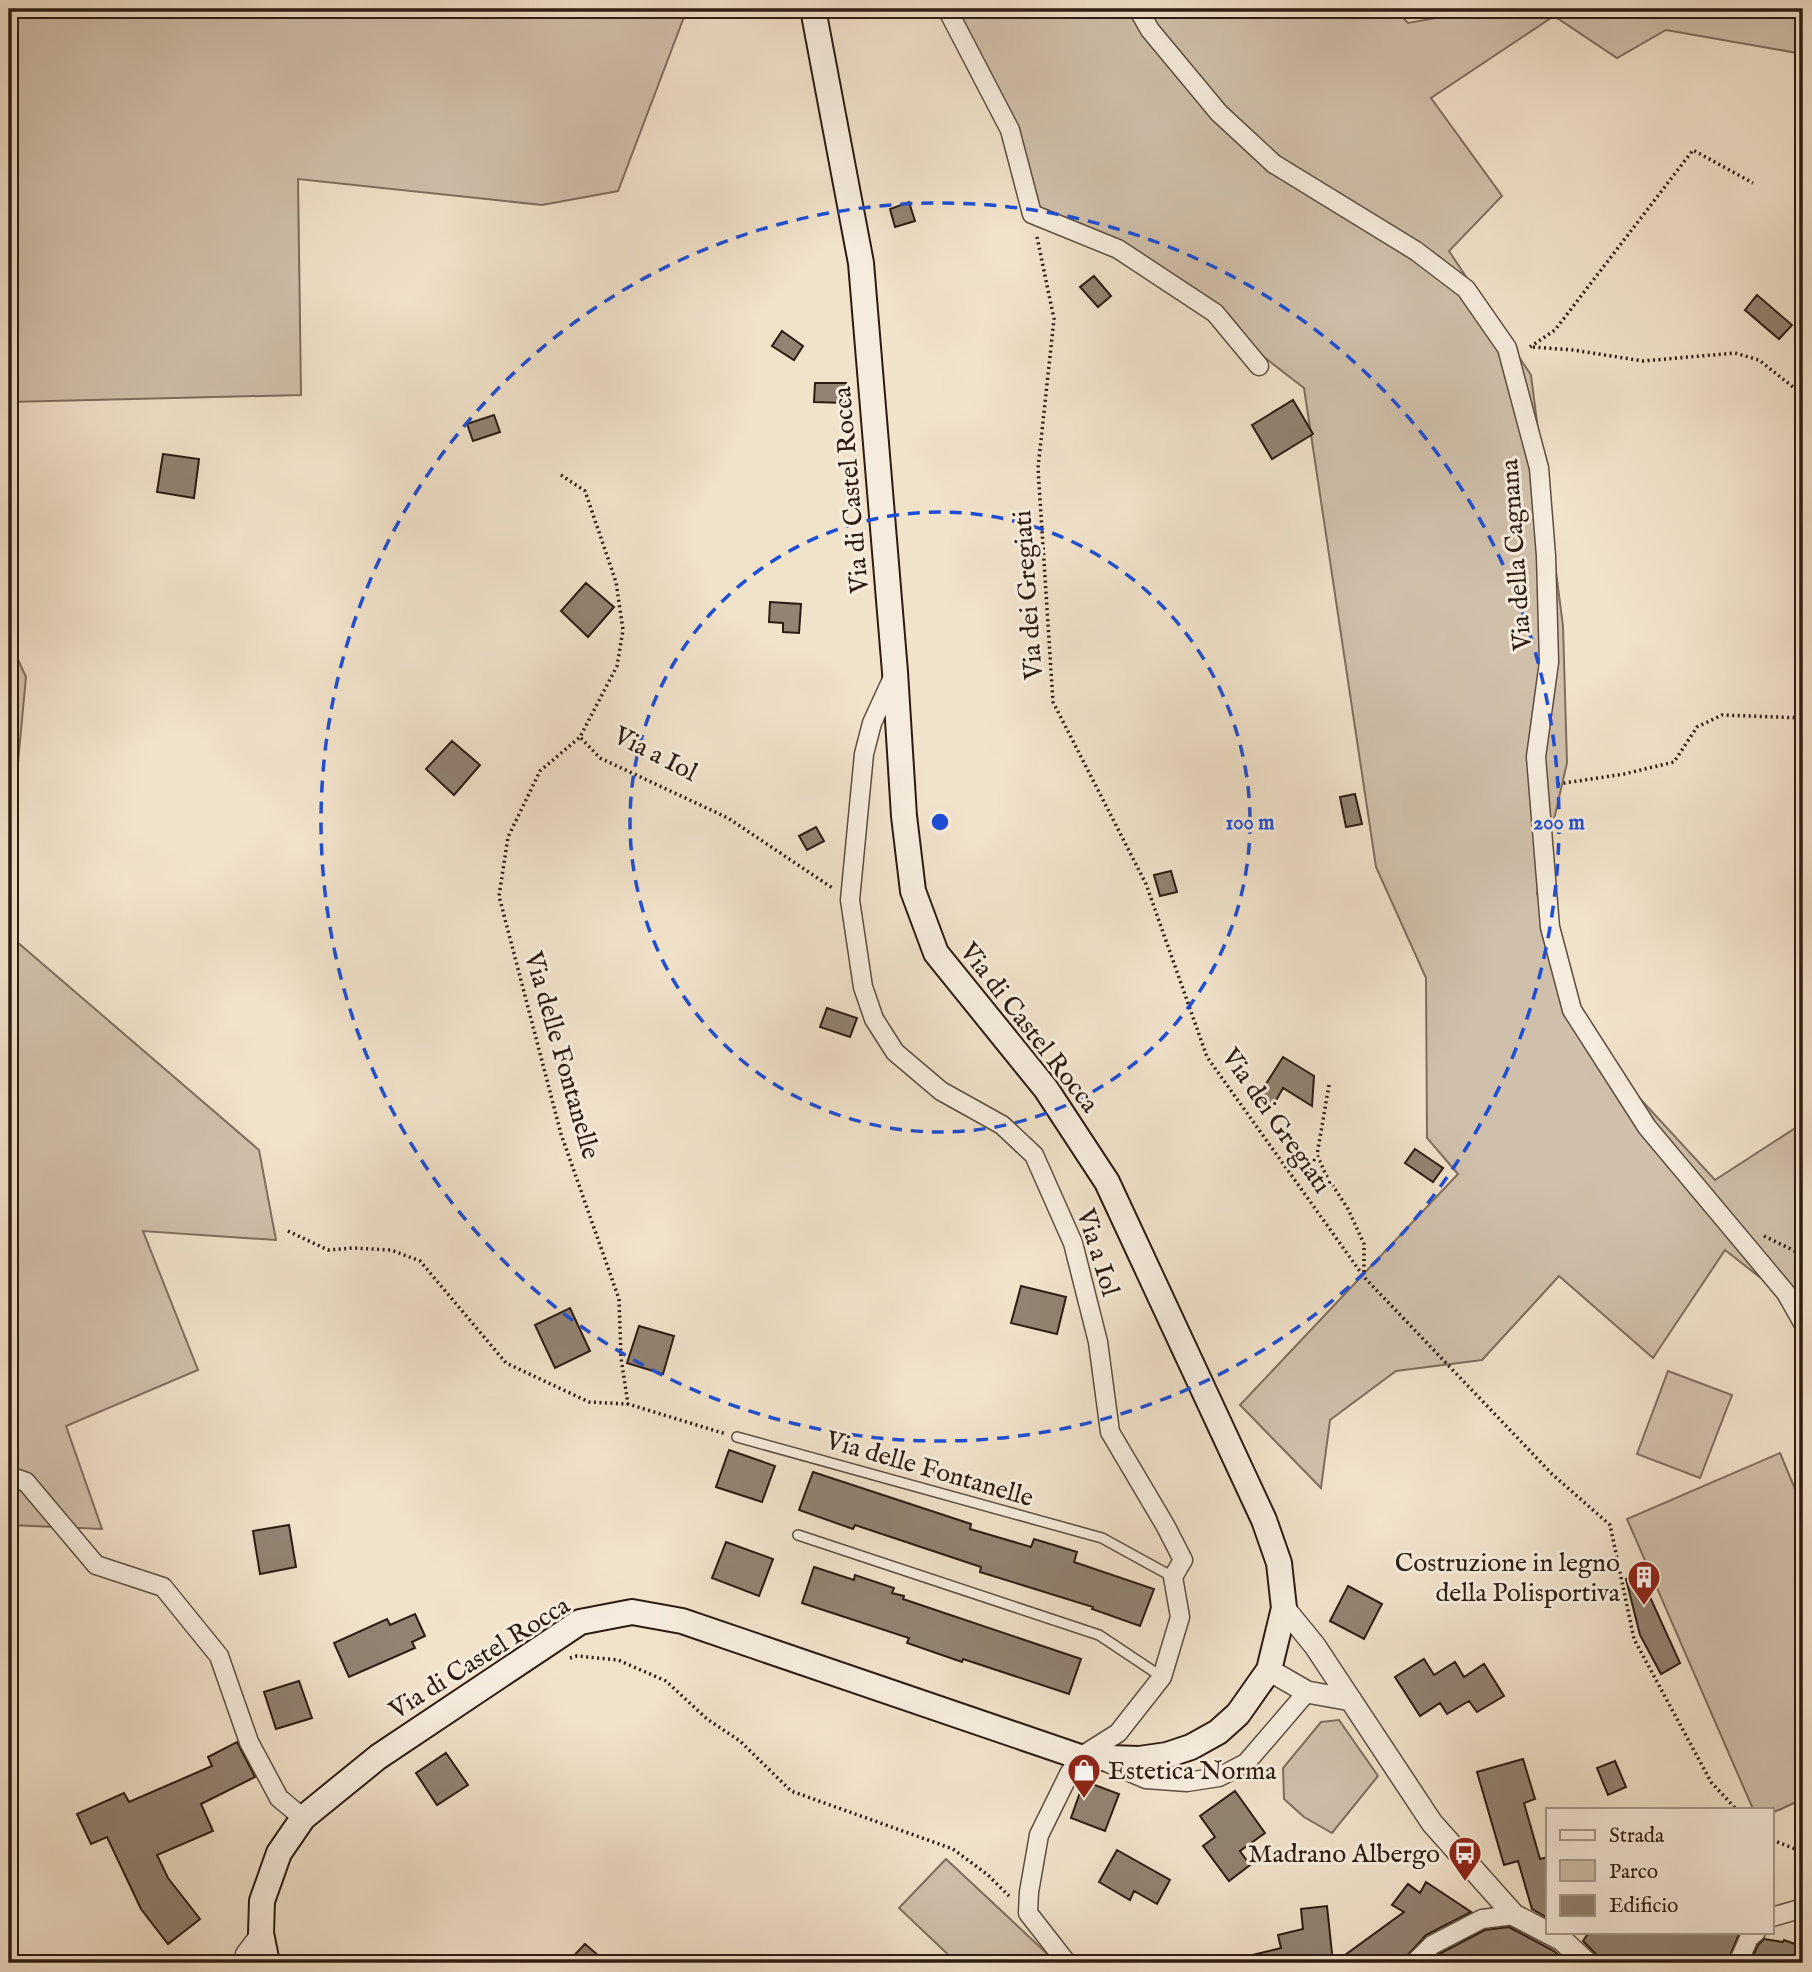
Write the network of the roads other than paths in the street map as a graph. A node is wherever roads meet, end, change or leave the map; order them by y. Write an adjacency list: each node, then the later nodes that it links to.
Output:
1 (813, 9): 5 (main road, Via di Castel Rocca)
2 (947, 9): 4 (street)
3 (1138, 9): 6 (street, Via della Cagnana)
4 (1259, 366)
5 (895, 673): 10 (street, Via a Iol); 11 (main road, Via di Castel Rocca)
6 (1803, 1323)
7 (737, 1437): 10 (lane, Via delle Fontanelle)
8 (9, 1476): 17 (street)
9 (798, 1535): 13 (lane)
10 (1173, 1577): 13 (street, Via a Iol)
11 (1284, 1608): 12 (main road, Via di Castel Rocca); 15 (street)
12 (1269, 1670): 14 (street); 16 (main road, Via di Castel Rocca)
13 (1161, 1677): 16 (street, Via a Iol)
14 (1307, 1692): 15 (street); 16 (street, Via di Castel Rocca)
15 (1351, 1700): 19 (street)
16 (1088, 1757): 17 (main road, Via di Castel Rocca); 27 (street)
17 (303, 1818): 22 (main road, Via di Castel Rocca)
18 (1803, 1908): 20 (street)
19 (1514, 1915): 21 (street); 28 (street)
20 (1773, 1917)
21 (1546, 1927)
22 (261, 1933): 25 (street); 26 (main road, Via di Castel Rocca)
23 (1754, 1934): 30 (street)
24 (1568, 1936): 29 (street)
25 (244, 1963)
26 (267, 1963)
27 (1067, 1963)
28 (1414, 1963)
29 (1587, 1963)
30 (1738, 1963)

